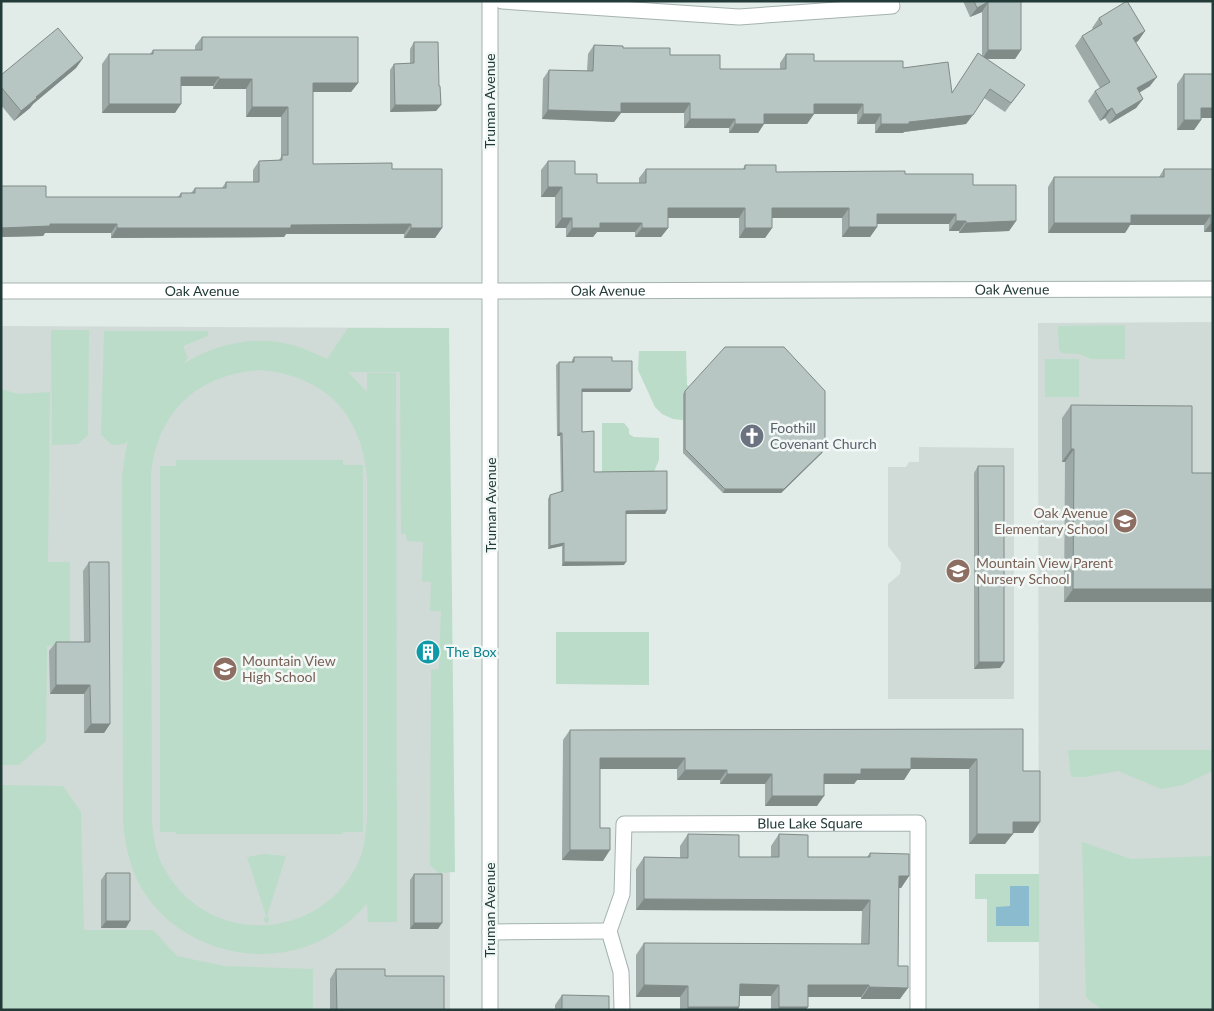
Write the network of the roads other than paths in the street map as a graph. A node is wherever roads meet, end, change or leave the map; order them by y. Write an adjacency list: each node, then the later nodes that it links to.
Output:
1 (490, 1): 6 (street, Truman Avenue)
2 (502, 1): 3 (street)
3 (892, 6)
4 (1213, 289): 6 (street, Oak Avenue)
5 (1, 291): 6 (street, Oak Avenue)
6 (490, 291): 8 (street, Truman Avenue)
7 (609, 931): 8 (street); 10 (street); 11 (street, Blue Lake Square)
8 (490, 932): 9 (street, Truman Avenue)
9 (490, 1010)
10 (622, 1010)
11 (918, 1010)

